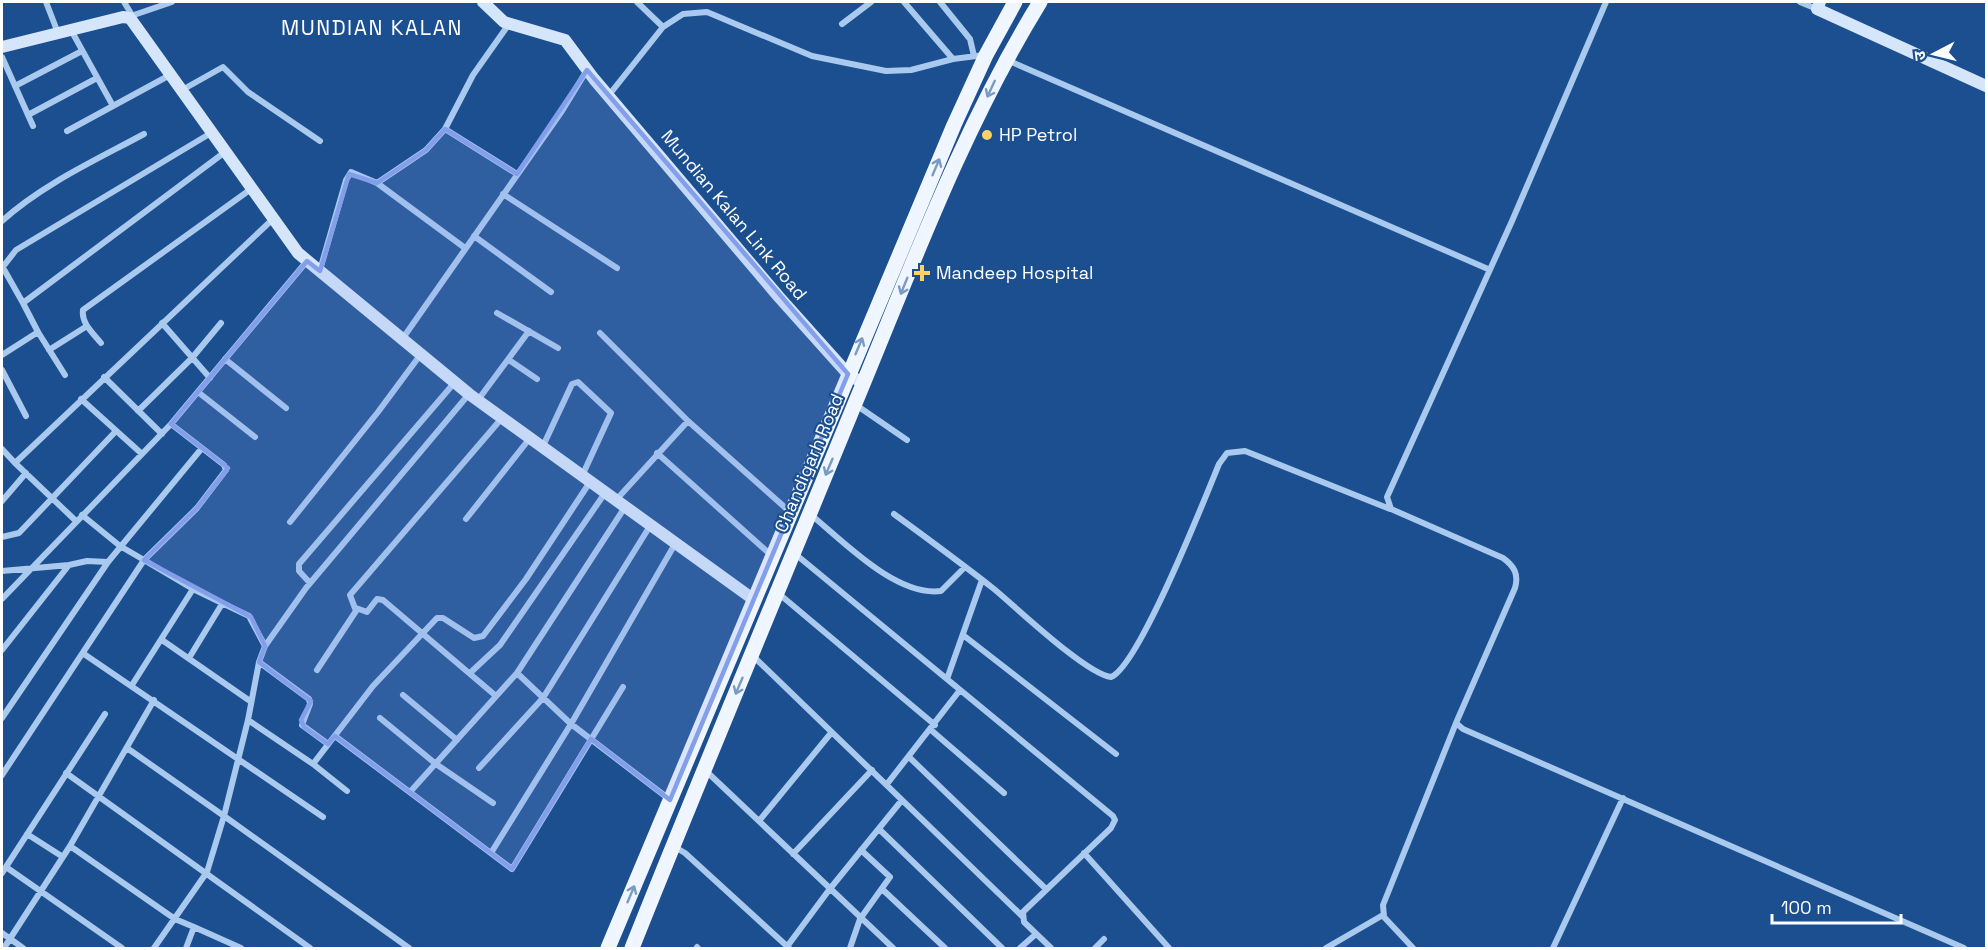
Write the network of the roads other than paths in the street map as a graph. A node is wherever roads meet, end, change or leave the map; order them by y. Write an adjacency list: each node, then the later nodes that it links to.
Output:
1 (46, 2): 18 (street)
2 (124, 2): 14 (street)
3 (172, 2): 14 (street)
4 (483, 2): 15 (street)
5 (637, 2): 17 (street)
6 (871, 2): 16 (street)
7 (904, 2): 23 (street)
8 (940, 2): 21 (street)
9 (1015, 2): 21 (main road, Chandigarh Road)
10 (1040, 2): 24 (main road, Chandigarh Road)
11 (1606, 2): 52 (street)
12 (1800, 2): 13 (street)
13 (1818, 5): 28 (street)
14 (130, 16): 18 (street); 25 (street)
15 (509, 24): 26 (street, Mundian Kalan Link Road); 35 (street)
16 (842, 24)
17 (663, 27): 23 (street); 31 (street)
18 (64, 31): 19 (street); 20 (street)
19 (2, 47)
20 (82, 51): 27 (street); 29 (street)
21 (980, 56): 23 (street); 73 (main road, Chandigarh Road, one-way to 21)
22 (2, 57): 29 (street)
23 (953, 59)
24 (1005, 59): 52 (street); 79 (main road, Chandigarh Road, one-way to 79)
25 (170, 75): 30 (street); 32 (street)
26 (591, 75): 31 (street, Mundian Kalan Link Road); 41 (street)
27 (98, 78): 32 (street); 33 (street)
28 (1986, 86)
29 (15, 87): 33 (street)
30 (181, 90): 37 (street); 39 (street)
31 (609, 95): 73 (street, Mundian Kalan Link Road)
32 (112, 106): 36 (street)
33 (28, 116): 34 (street)
34 (33, 126)
35 (446, 129): 41 (street); 42 (street)
36 (67, 131)
37 (211, 133): 40 (street); 50 (street)
38 (144, 134): 46 (street)
39 (320, 141)
40 (225, 152): 43 (street); 55 (street)
41 (517, 174): 44 (street)
42 (377, 183): 48 (street); 53 (street)
43 (251, 189): 45 (street); 59 (street)
44 (503, 194): 47 (street); 51 (street)
45 (273, 219): 49 (street); 57 (street)
46 (2, 221)
47 (474, 236): 48 (street); 54 (street)
48 (465, 248): 63 (street)
49 (307, 261): 53 (street); 70 (street)
50 (2, 268): 55 (street)
51 (617, 268)
52 (1488, 269): 106 (street)
53 (320, 271): 63 (street)
54 (551, 292)
55 (23, 303): 61 (street)
56 (497, 313): 60 (street)
57 (162, 323): 69 (street); 75 (street)
58 (221, 323): 69 (street)
59 (87, 326): 64 (street); 66 (street)
60 (529, 331): 65 (street); 71 (street)
61 (38, 332): 66 (street); 68 (street)
62 (600, 333): 88 (street)
63 (403, 338): 67 (street)
64 (101, 343)
65 (558, 348)
66 (49, 350): 74 (street)
67 (421, 353): 78 (street); 113 (street)
68 (2, 355)
69 (192, 358): 76 (street); 85 (street)
70 (225, 359): 76 (street); 84 (street)
71 (508, 360): 77 (street); 81 (street)
72 (2, 370): 86 (street)
73 (848, 374): 79 (street, Mundian Kalan Link Road); 107 (main road, Chandigarh Road)
74 (65, 375)
75 (104, 377): 82 (street); 85 (street)
76 (210, 378): 80 (street)
77 (537, 379)
78 (455, 382): 81 (street); 127 (street)
79 (864, 384): 83 (main road, Chandigarh Road)
80 (198, 392): 89 (street); 92 (street)
81 (474, 397): 87 (street); 127 (street)
82 (81, 399): 90 (street); 100 (street)
83 (855, 404): 94 (street); 108 (main road, Chandigarh Road, one-way to 108)
84 (286, 408)
85 (138, 411): 91 (street)
86 (26, 416)
87 (502, 418): 93 (street); 133 (street)
88 (688, 421): 98 (street); 107 (street)
89 (171, 424): 91 (street); 96 (street)
90 (116, 430): 99 (street); 103 (street)
91 (162, 434): 99 (street)
92 (255, 436)
93 (530, 438): 95 (street); 111 (street)
94 (907, 440)
95 (542, 447): 102 (street); 102 (street)
96 (202, 448): 117 (street); 120 (street)
97 (2, 449): 100 (street)
98 (657, 453): 104 (street); 119 (street)
99 (142, 454): 110 (street)
100 (15, 463): 101 (street)
101 (26, 473): 103 (street); 105 (street)
102 (586, 479): 104 (street); 134 (street)
103 (53, 498): 112 (street); 115 (street)
104 (615, 500): 114 (street); 144 (street); 145 (street)
105 (2, 501)
106 (1391, 509): 126 (street); 159 (street)
107 (790, 512): 119 (main road, Chandigarh Road)
108 (810, 514): 118 (main road, Chandigarh Road); 123 (street)
109 (894, 514): 123 (street)
110 (82, 515): 112 (street); 117 (street)
111 (466, 519)
112 (76, 521): 124 (street)
113 (290, 522)
114 (650, 526): 116 (street); 152 (street)
115 (2, 537)
116 (675, 544): 131 (street); 160 (street)
117 (120, 546): 120 (street); 121 (street)
118 (794, 552): 129 (main road, Chandigarh Road); 146 (street)
119 (771, 555): 131 (main road, Chandigarh Road)
120 (144, 560): 128 (street); 139 (street)
121 (108, 562): 122 (street); 156 (street)
122 (69, 565): 124 (street); 138 (street)
123 (965, 567): 126 (street)
124 (31, 568): 125 (street); 130 (street)
125 (2, 571)
126 (982, 580): 135 (street)
127 (310, 583): 137 (street)
128 (193, 590): 132 (street); 136 (street)
129 (777, 593): 140 (main road, Chandigarh Road); 161 (street)
130 (2, 598)
131 (753, 599): 184 (main road, Chandigarh Road)
132 (222, 604): 137 (street); 141 (street)
133 (356, 608): 134 (street); 143 (street)
134 (424, 632): 144 (street); 163 (street)
135 (963, 635): 146 (street); 168 (street)
136 (162, 640): 141 (street); 147 (street)
137 (265, 646): 142 (street)
138 (2, 650)
139 (84, 654): 147 (street); 177 (street)
140 (752, 655): 162 (street); 174 (main road, Chandigarh Road, one-way to 174)
141 (189, 658): 154 (street)
142 (259, 662): 154 (street); 166 (street)
143 (317, 670)
144 (470, 673): 151 (street)
145 (517, 673): 151 (street); 152 (street)
146 (947, 679): 149 (street)
147 (132, 685): 153 (street)
148 (623, 687): 164 (street)
149 (960, 690): 161 (street); 196 (street)
150 (403, 695): 165 (street)
151 (496, 696): 165 (street)
152 (543, 698): 160 (street); 173 (street)
153 (154, 700): 167 (street); 170 (street)
154 (250, 701): 158 (street)
155 (105, 714): 176 (street)
156 (2, 718)
157 (380, 718): 172 (street)
158 (248, 720): 170 (street); 171 (street)
159 (1456, 723): 183 (street); 206 (street)
160 (571, 724): 164 (street); 195 (street)
161 (933, 727): 169 (street); 181 (street)
162 (831, 733): 175 (street); 189 (street)
163 (335, 736): 166 (street); 180 (street)
164 (591, 739): 184 (street); 195 (street)
165 (457, 740): 172 (street)
166 (328, 744): 171 (street)
167 (127, 748): 182 (street); 187 (street)
168 (1116, 754)
169 (909, 757): 178 (street); 203 (street)
170 (238, 760): 187 (street); 188 (street)
171 (313, 764): 179 (street)
172 (436, 764): 180 (street); 186 (street)
173 (479, 768)
174 (703, 768): 189 (street); 193 (main road, Chandigarh Road)
175 (872, 770): 178 (street); 197 (street)
176 (66, 773): 182 (street); 191 (street)
177 (2, 775)
178 (887, 783): 185 (street)
179 (347, 791)
180 (410, 792): 195 (street)
181 (1004, 793)
182 (98, 797): 192 (street); 200 (street)
183 (1623, 798): 236 (street); 237 (street)
184 (670, 800): 223 (main road, Chandigarh Road, one-way to 184)
185 (902, 800): 190 (street); 207 (street)
186 (493, 803)
187 (224, 816): 200 (street); 222 (street)
188 (324, 817)
189 (759, 821): 197 (street)
190 (879, 829): 194 (street); 229 (street)
191 (27, 834): 198 (street); 199 (street)
192 (70, 846): 198 (street); 208 (street)
193 (673, 846): 224 (main road, Chandigarh Road); 225 (street)
194 (861, 850): 202 (street); 205 (street)
195 (491, 853)
196 (1084, 853): 203 (street); 233 (street)
197 (793, 854): 205 (street)
198 (63, 857): 204 (street)
199 (6, 867): 201 (street); 204 (street)
200 (207, 872): 208 (street); 221 (street)
201 (2, 873)
202 (882, 889): 209 (street); 228 (street)
203 (1046, 889): 207 (street)
204 (42, 890): 213 (street); 217 (street)
205 (829, 890): 209 (street); 225 (street)
206 (1383, 915): 234 (street); 235 (street)
207 (1022, 916): 212 (street)
208 (175, 919): 210 (street); 218 (street)
209 (860, 919): 226 (street); 227 (street)
210 (194, 927): 219 (street); 220 (street)
211 (2, 933): 213 (street)
212 (1036, 934): 230 (street); 231 (street)
213 (10, 939): 215 (street); 216 (street)
214 (1104, 939): 232 (street)
215 (4, 948)
216 (23, 948)
217 (122, 948)
218 (154, 948)
219 (186, 948)
220 (238, 948)
221 (310, 948)
222 (409, 948)
223 (608, 948)
224 (632, 948)
225 (787, 948)
226 (850, 948)
227 (893, 948)
228 (945, 948)
229 (1002, 948)
230 (1020, 948)
231 (1051, 948)
232 (1095, 948)
233 (1169, 948)
234 (1326, 948)
235 (1413, 948)
236 (1553, 948)
237 (1964, 948)

